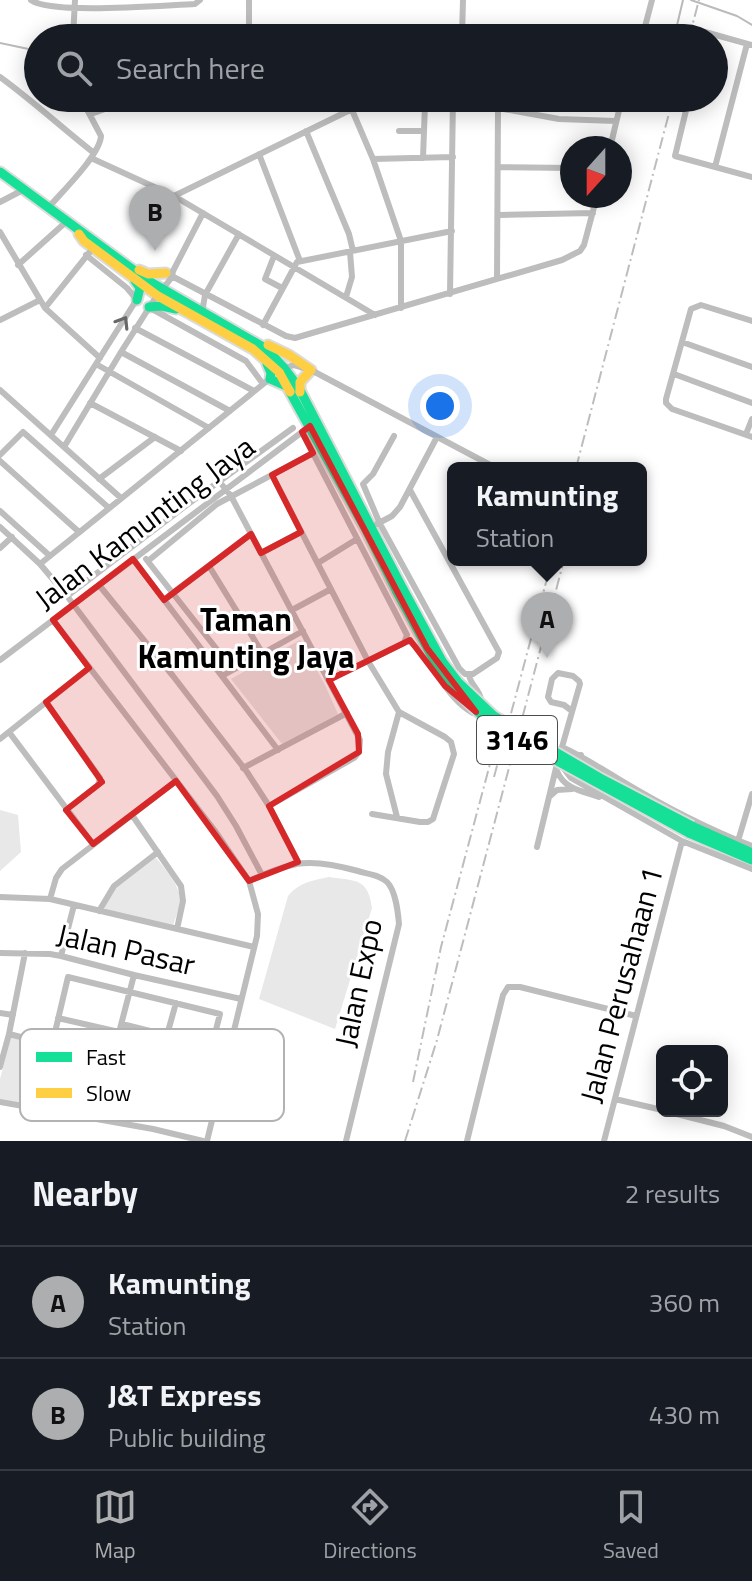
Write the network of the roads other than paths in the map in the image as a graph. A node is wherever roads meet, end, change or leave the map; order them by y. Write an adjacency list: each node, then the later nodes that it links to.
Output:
1 (31, 0): 7 (street)
2 (75, 0): 7 (street)
3 (200, 0): 7 (street)
4 (249, 0): 9 (street)
5 (463, 0): 10 (street)
6 (652, 0): 11 (street)
7 (75, 8): 8 (street)
8 (74, 24)
9 (249, 24)
10 (462, 24)
11 (646, 24)
12 (728, 39): 13 (street)
13 (750, 45): 38 (street)
14 (0, 77): 15 (street)
15 (24, 94)
16 (46, 112): 33 (street)
17 (97, 112): 26 (street)
18 (348, 112): 28 (street)
19 (353, 112): 36 (street)
20 (425, 112): 30 (street)
21 (454, 112): 34 (street)
22 (498, 112): 37 (street)
23 (520, 112): 27 (street)
24 (618, 112): 27 (street)
25 (686, 112): 38 (street)
26 (91, 114): 33 (street)
27 (616, 121): 31 (street)
28 (306, 131): 32 (street); 57 (street)
29 (399, 131): 30 (street)
30 (424, 131): 35 (street)
31 (613, 136)
32 (259, 154): 43 (street); 60 (street)
33 (92, 155): 43 (street); 45 (street)
34 (453, 157): 35 (street); 52 (street)
35 (423, 158): 36 (street)
36 (373, 159): 55 (street)
37 (498, 167): 39 (street); 49 (street)
38 (715, 167): 41 (street)
39 (560, 168)
40 (0, 172): 42 (main road, 3146)
41 (752, 177)
42 (23, 190): 44 (street); 45 (main road, 3146)
43 (174, 196): 47 (street)
44 (0, 202)
45 (48, 208): 50 (main road, 3146)
46 (594, 208): 48 (street)
47 (203, 213): 54 (street); 63 (street)
48 (593, 213): 49 (street); 65 (street)
49 (499, 215): 65 (street)
50 (66, 222): 51 (main road, 3146); 61 (street)
51 (78, 231): 56 (main road, 3146); 58 (main road, 3146)
52 (452, 231): 55 (street); 68 (street)
53 (0, 232): 61 (street)
54 (239, 234): 59 (street); 69 (street)
55 (401, 241): 57 (street); 75 (street)
56 (90, 251): 64 (main road, 3146); 72 (street); 74 (street)
57 (351, 252): 60 (street); 70 (street)
58 (112, 254): 63 (main road); 67 (main road, 3146)
59 (274, 256): 62 (street); 66 (street)
60 (300, 261): 62 (street)
61 (18, 265): 71 (street)
62 (293, 267): 66 (street); 70 (street)
63 (170, 273): 67 (street); 69 (street)
64 (131, 276): 67 (main road, 3146); 72 (main road)
65 (497, 279): 68 (street)
66 (282, 288): 81 (street)
67 (156, 290): 72 (street); 73 (street); 76 (main road, 3146); 80 (main road, 3146)
68 (450, 294): 75 (street)
69 (205, 295): 76 (street); 81 (street)
70 (346, 297): 77 (street)
71 (40, 300): 74 (street); 78 (street)
72 (137, 300): 86 (street, one-way to 72)
73 (149, 307): 80 (main road); 82 (street); 91 (street)
74 (45, 308): 86 (street)
75 (401, 308): 77 (street)
76 (202, 313): 83 (main road, 3146)
77 (375, 315): 81 (street)
78 (1, 317)
79 (752, 321): 84 (street)
80 (208, 324): 91 (main road, 3146)
81 (263, 325)
82 (135, 328): 85 (street); 93 (street)
83 (252, 341): 88 (main road); 91 (main road, 3146)
84 (682, 342): 87 (street); 90 (street)
85 (121, 352): 89 (street); 97 (street)
86 (98, 361): 89 (street); 99 (street)
87 (752, 367)
88 (311, 370): 91 (street); 94 (main road); 108 (street)
89 (109, 372): 95 (street); 101 (street)
90 (674, 374): 96 (street); 106 (street)
91 (274, 376): 93 (street); 94 (main road, 3146); 100 (main road, 3146)
92 (0, 390): 103 (street)
93 (254, 391): 97 (street)
94 (300, 392): 100 (main road, 3146)
95 (90, 403): 104 (street); 107 (street)
96 (752, 403)
97 (230, 411): 101 (street)
98 (752, 419): 106 (street)
99 (58, 424): 103 (street); 104 (street)
100 (309, 427): 111 (street); 117 (street, Jalan Kamunting Jaya); 123 (main road, 3146); 143 (main road, 3146)
101 (209, 428): 110 (street)
102 (293, 428): 116 (street)
103 (51, 435): 109 (street)
104 (72, 435): 109 (street)
105 (394, 436): 123 (street)
106 (749, 436)
107 (155, 437): 110 (street); 115 (street)
108 (437, 437): 113 (street); 118 (street)
109 (64, 447): 115 (street)
110 (181, 451): 120 (street)
111 (313, 453): 114 (street); 129 (street)
112 (0, 458): 121 (street); 125 (street)
113 (485, 462)
114 (272, 475): 119 (street); 126 (street)
115 (99, 479): 120 (street)
116 (219, 481): 117 (street); 145 (street)
117 (226, 489): 119 (street); 131 (street, Jalan Kamunting Jaya)
118 (410, 490): 123 (street); 134 (street)
119 (231, 496): 127 (street); 136 (street)
120 (121, 498): 121 (street)
121 (109, 508): 125 (street)
122 (0, 511): 133 (street)
123 (375, 524): 143 (main road, 3146); 157 (street)
124 (0, 527): 128 (street)
125 (79, 532): 133 (street)
126 (301, 532): 132 (street); 137 (street)
127 (251, 534): 132 (street); 139 (street)
128 (12, 537): 130 (street); 138 (street)
129 (357, 539): 137 (street); 151 (street)
130 (0, 548)
131 (142, 553): 135 (street, Jalan Kamunting Jaya); 136 (street)
132 (261, 553): 148 (street)
133 (50, 556): 138 (street)
134 (447, 557)
135 (133, 559): 141 (street, Jalan Kamunting Jaya); 146 (street)
136 (148, 561): 144 (street)
137 (318, 563): 142 (street)
138 (40, 564): 145 (street)
139 (209, 566): 144 (street); 152 (street)
140 (452, 566): 157 (street)
141 (99, 585): 147 (street, Jalan Kamunting Jaya); 170 (street)
142 (331, 589): 148 (street); 154 (street)
143 (400, 590): 182 (main road, 3146, bridge)
144 (173, 593): 146 (street); 156 (street)
145 (67, 596): 147 (street)
146 (164, 600): 158 (street)
147 (73, 605): 149 (street, Jalan Kamunting Jaya); 192 (street)
148 (292, 610): 150 (street)
149 (53, 620): 153 (street, Jalan Kamunting Jaya); 155 (street)
150 (303, 631): 152 (street); 159 (street)
151 (406, 639): 154 (street); 157 (street)
152 (263, 654): 156 (street)
153 (0, 660)
154 (368, 661): 159 (street); 162 (street)
155 (89, 668): 160 (street); 172 (street)
156 (233, 670): 158 (street)
157 (469, 675)
158 (222, 676): 168 (street)
159 (329, 680): 163 (street)
160 (46, 702): 164 (street); 178 (street)
161 (572, 711): 161 (street); 165 (street)
162 (399, 712): 181 (street); 181 (street)
163 (347, 713): 168 (street); 177 (street)
164 (9, 732): 166 (street); 178 (street)
165 (566, 734): 167 (street); 169 (street)
166 (0, 739)
167 (562, 747): 169 (street); 171 (street)
168 (278, 750): 170 (street)
169 (581, 755): 176 (street); 183 (street)
170 (243, 768): 177 (street)
171 (556, 768): 173 (street); 175 (street)
172 (176, 781): 180 (street); 193 (street)
173 (575, 790): 175 (street); 176 (street)
174 (752, 794): 183 (street)
175 (549, 797): 186 (street)
176 (614, 801): 182 (street)
177 (269, 806): 190 (street)
178 (66, 810): 184 (street)
179 (372, 814): 181 (street)
180 (132, 815): 184 (street); 187 (street)
181 (397, 817)
182 (688, 833): 188 (main road, 3146); 189 (main road, 3146); 191 (street); 209 (street, Jalan Perusahaan 1)
183 (738, 841): 185 (street)
184 (93, 844): 195 (street)
185 (752, 846)
186 (537, 847)
187 (158, 852): 197 (street); 198 (street)
188 (752, 853)
189 (752, 860)
190 (298, 862): 192 (street, Jalan Expo); 231 (street, Jalan Expo)
191 (752, 869)
192 (262, 875): 193 (street, Jalan Expo)
193 (249, 881): 199 (street)
194 (0, 897): 195 (street)
195 (50, 899): 196 (street)
196 (74, 905): 197 (street); 202 (street)
197 (99, 911): 198 (street)
198 (177, 929): 199 (street)
199 (254, 947): 205 (street)
200 (0, 953): 201 (street, Jalan Pasar)
201 (25, 953): 202 (street, Jalan Pasar); 208 (street)
202 (61, 956): 203 (street, Jalan Pasar)
203 (134, 975): 204 (street); 205 (street, Jalan Pasar)
204 (130, 992): 206 (street); 210 (street); 211 (street)
205 (241, 999): 218 (street)
206 (176, 1003): 216 (street); 217 (street)
207 (0, 1013): 208 (street)
208 (13, 1015): 219 (street)
209 (636, 1016): 222 (street, Jalan Perusahaan 1); 232 (street)
210 (58, 1018): 212 (street); 213 (street)
211 (122, 1024): 214 (street); 215 (street)
212 (56, 1029)
213 (106, 1029)
214 (120, 1029)
215 (142, 1029)
216 (168, 1029)
217 (216, 1029)
218 (234, 1029)
219 (9, 1034): 220 (street); 221 (street)
220 (20, 1037)
221 (0, 1067)
222 (615, 1099): 225 (street); 233 (street, Jalan Perusahaan 1)
223 (0, 1102): 224 (street)
224 (20, 1106)
225 (656, 1109)
226 (687, 1117): 229 (street)
227 (108, 1121): 230 (street)
228 (211, 1121): 230 (street)
229 (752, 1137)
230 (205, 1141)
231 (346, 1141)
232 (467, 1141)
233 (604, 1141)

